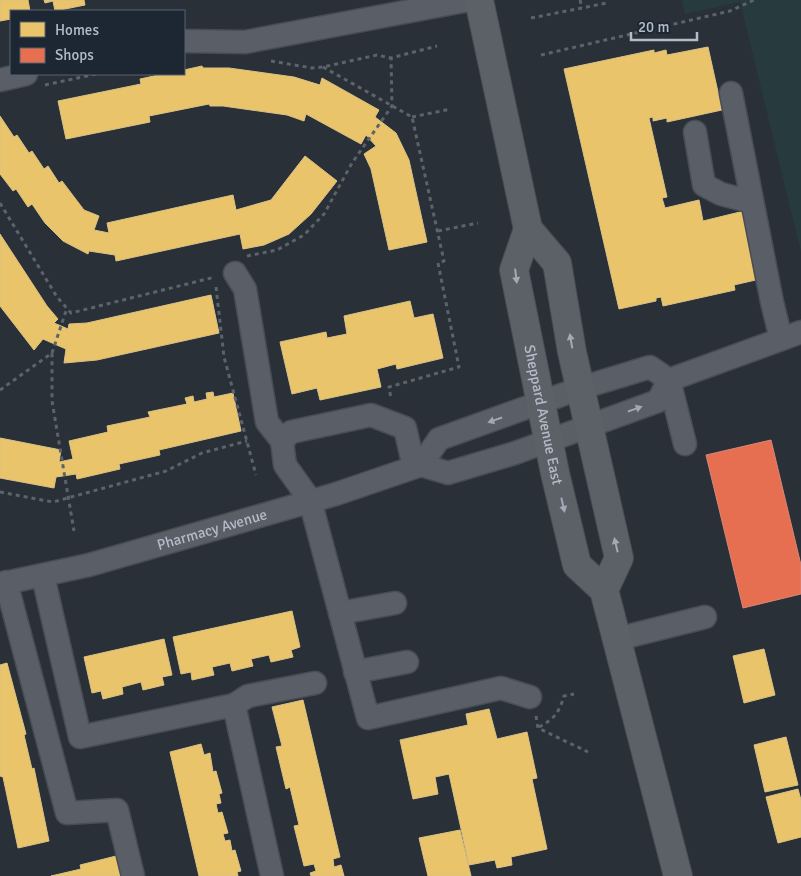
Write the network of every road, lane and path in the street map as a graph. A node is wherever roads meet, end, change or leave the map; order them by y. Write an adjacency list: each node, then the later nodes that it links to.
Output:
1 (469, 0): 8 (street)
2 (479, 0): 25 (main road)
3 (580, 0): 6 (path)
4 (754, 0): 10 (path)
5 (607, 3): 6 (path)
6 (582, 8): 7 (path)
7 (531, 18)
8 (185, 41)
9 (437, 46): 11 (path)
10 (540, 55)
11 (391, 58): 13 (path); 18 (path)
12 (262, 59): 13 (path)
13 (323, 67): 18 (path)
14 (85, 75): 16 (path)
15 (0, 80): 16 (street)
16 (32, 80)
17 (731, 93): 22 (street)
18 (392, 106): 20 (path); 27 (path)
19 (452, 110): 20 (path)
20 (412, 118): 26 (path)
21 (695, 132): 22 (street)
22 (752, 202): 29 (street)
23 (0, 203): 28 (path)
24 (478, 223): 26 (path)
25 (528, 229): 32 (main road, one-way to 25); 34 (main road, Sheppard Avenue East, one-way to 34)
26 (438, 231): 35 (path)
27 (228, 269): 28 (path); 38 (path); 39 (street)
28 (67, 308): 30 (path)
29 (791, 336): 31 (street)
30 (52, 353): 33 (path); 44 (path)
31 (669, 380): 32 (street); 36 (street, one-way to 31); 40 (street)
32 (581, 388): 34 (street); 36 (main road)
33 (0, 390)
34 (541, 403): 37 (main road, Sheppard Avenue East); 41 (street, one-way to 41)
35 (391, 405)
36 (590, 426): 37 (street); 49 (main road, one-way to 36)
37 (548, 440): 41 (street); 49 (main road, Sheppard Avenue East, one-way to 49)
38 (247, 441): 42 (path); 44 (path)
39 (282, 441): 41 (street); 45 (street)
40 (686, 444)
41 (418, 466): 45 (street, Pharmacy Avenue)
42 (256, 475)
43 (0, 492): 44 (path)
44 (68, 498): 46 (path)
45 (310, 500): 47 (street, Pharmacy Avenue); 51 (street)
46 (74, 531)
47 (43, 576): 48 (street, Pharmacy Avenue); 59 (street)
48 (3, 583): 62 (street)
49 (604, 590): 53 (main road)
50 (395, 603): 51 (street)
51 (340, 613): 55 (street)
52 (705, 617): 53 (street)
53 (617, 639): 64 (main road)
54 (407, 662): 55 (street)
55 (356, 672): 58 (street)
56 (315, 683): 59 (street)
57 (574, 694): 60 (path)
58 (530, 697): 60 (path)
59 (234, 705): 63 (street)
60 (538, 728): 61 (path)
61 (588, 752)
62 (133, 876)
63 (272, 876)
64 (678, 876)

